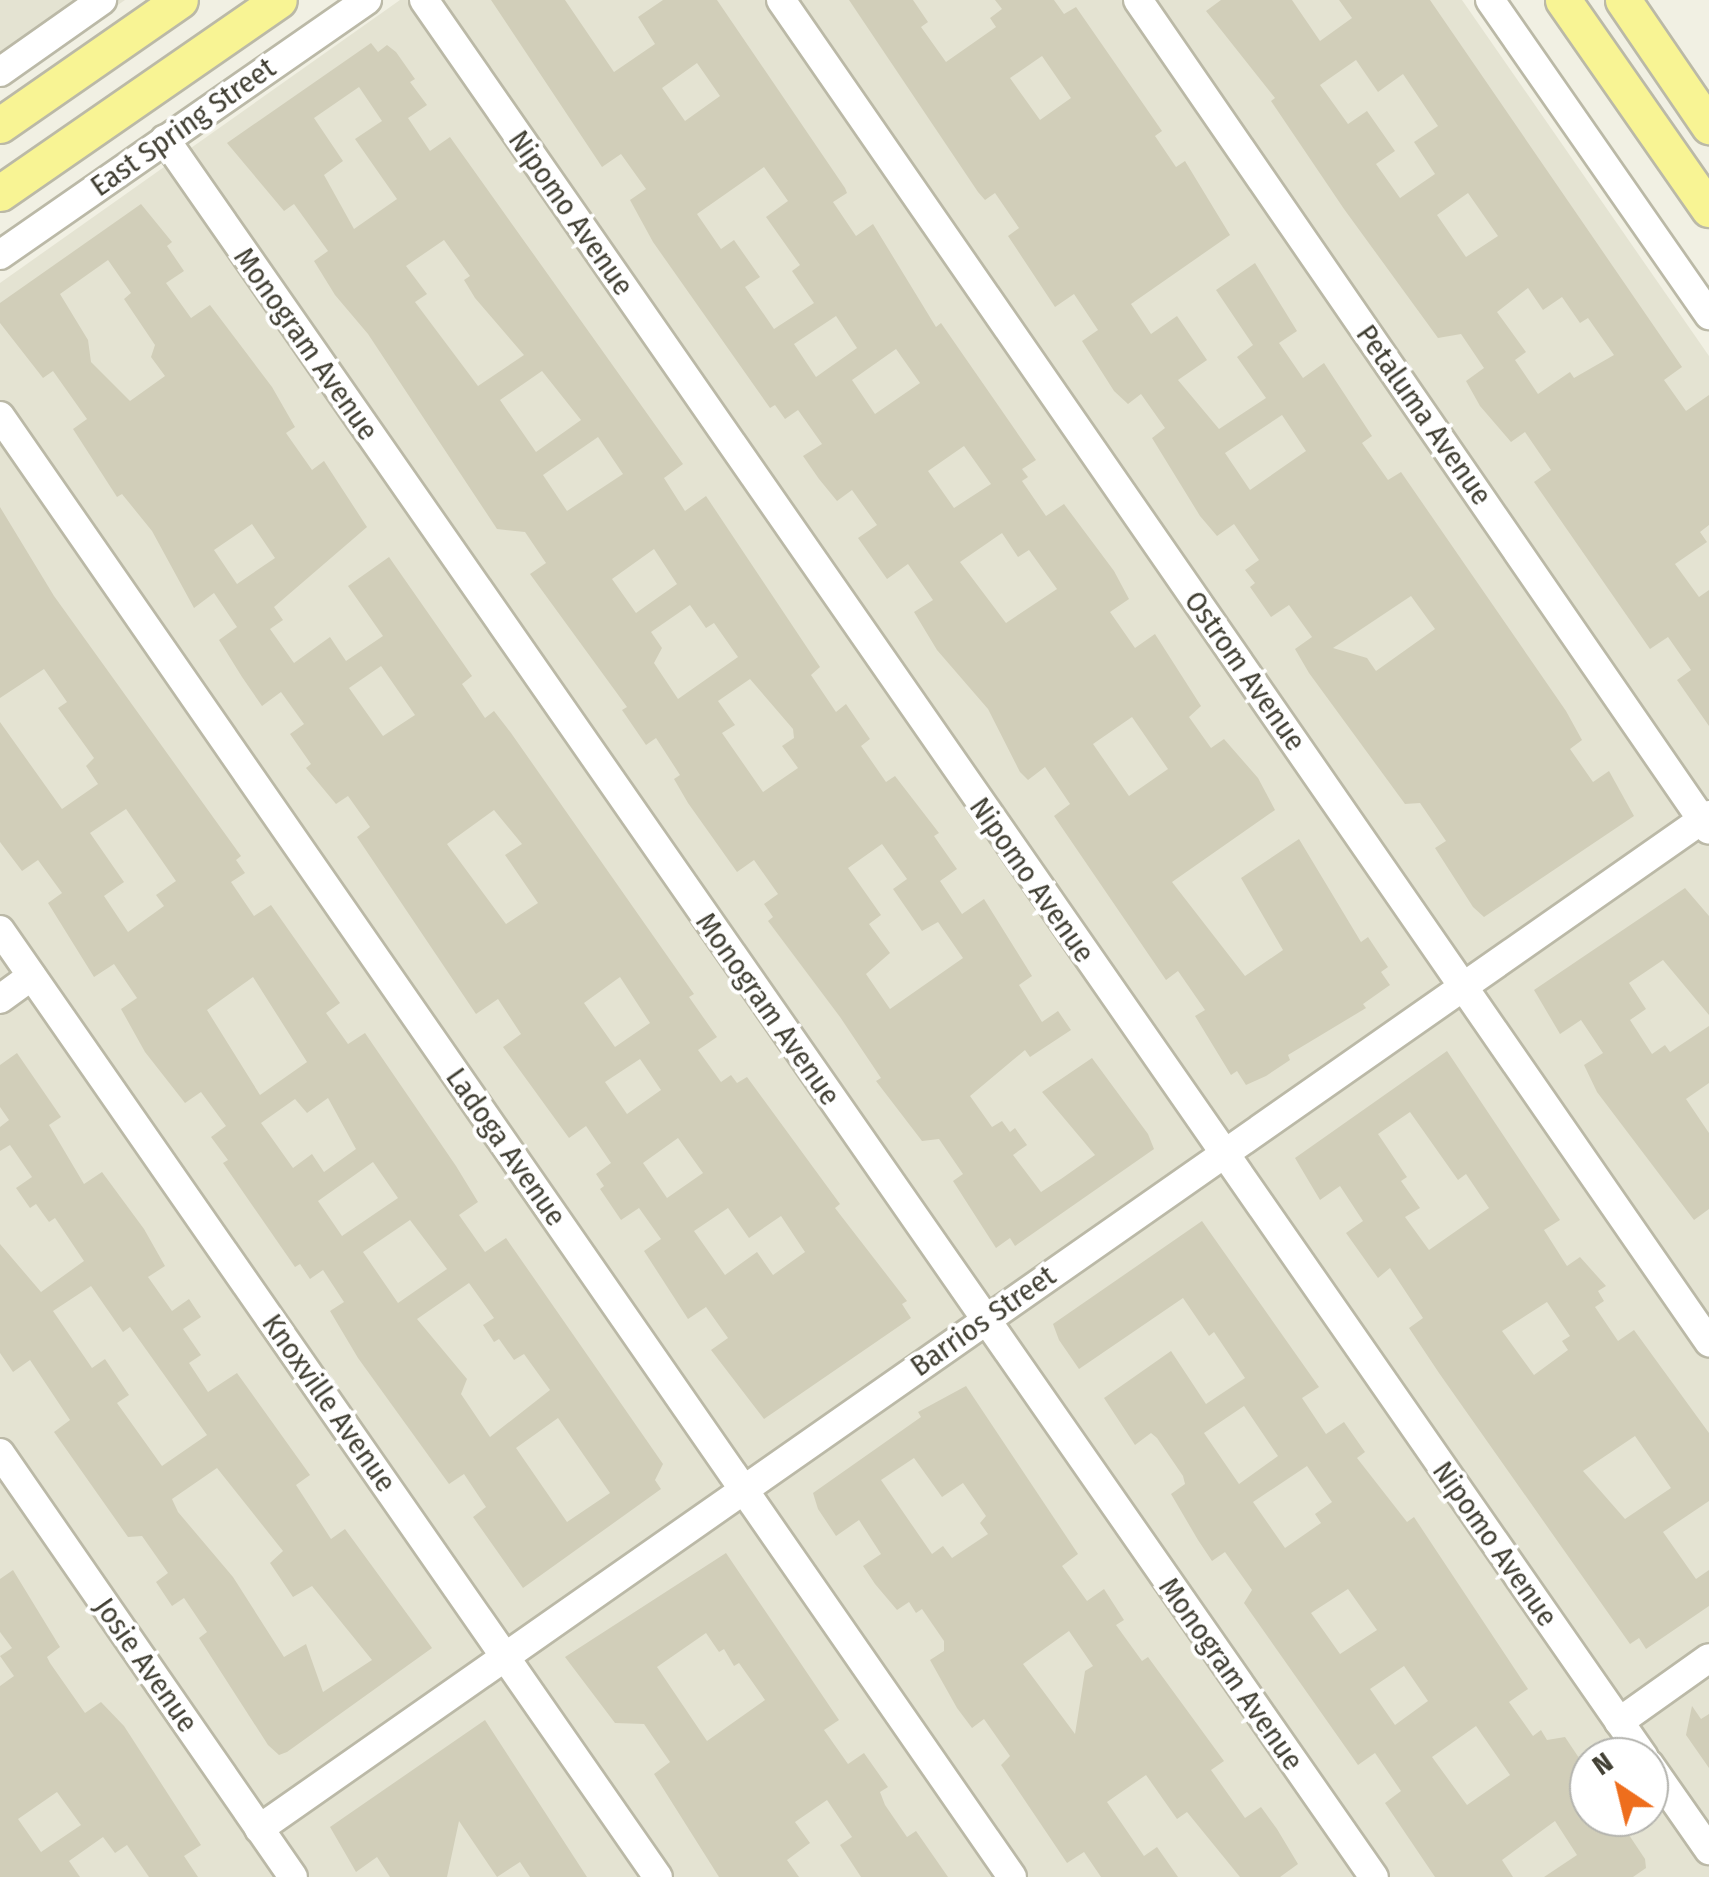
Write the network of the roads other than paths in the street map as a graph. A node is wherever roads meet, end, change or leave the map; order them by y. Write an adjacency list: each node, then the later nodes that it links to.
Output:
1 (102, 0): 11 (street)
2 (180, 0): 14 (main road)
3 (278, 0): 17 (main road, East Spring Street)
4 (367, 0): 16 (street, East Spring Street)
5 (424, 0): 27 (street, Nipomo Avenue)
6 (781, 0): 25 (street, Ostrom Avenue)
7 (1138, 0): 22 (street, Petaluma Avenue)
8 (1490, 0): 20 (street)
9 (1613, 0): 12 (main road)
10 (1623, 0): 15 (main road)
11 (70, 9): 13 (street)
12 (1571, 12): 18 (main road)
13 (0, 72)
14 (0, 124)
15 (1709, 126)
16 (165, 139): 19 (street, East Spring Street); 28 (street, Monogram Avenue)
17 (0, 193)
18 (1709, 208)
19 (0, 255)
20 (1709, 315)
21 (0, 416): 31 (street, Ladoga Avenue)
22 (1707, 822): 25 (street, Barrios Street)
23 (0, 930): 24 (street, Knoxville Avenue)
24 (32, 976): 26 (street); 32 (street, Knoxville Avenue)
25 (1465, 988): 27 (street, Barrios Street); 29 (street, Ostrom Avenue)
26 (0, 999)
27 (1222, 1154): 28 (street, Barrios Street); 34 (street, Nipomo Avenue)
28 (983, 1321): 31 (street, Barrios Street); 42 (street, Monogram Avenue)
29 (1709, 1342)
30 (0, 1453): 37 (street, Josie Avenue)
31 (742, 1488): 32 (street, Barrios Street); 41 (street, Ladoga Avenue)
32 (505, 1655): 37 (street, Barrios Street); 40 (street, Knoxville Avenue)
33 (1709, 1658): 34 (street)
34 (1620, 1722): 35 (street, Nipomo Avenue)
35 (1630, 1737)
36 (1669, 1793): 38 (street)
37 (259, 1829): 39 (street, Josie Avenue)
38 (1709, 1850)
39 (292, 1877)
40 (658, 1877)
41 (1012, 1877)
42 (1374, 1877)

